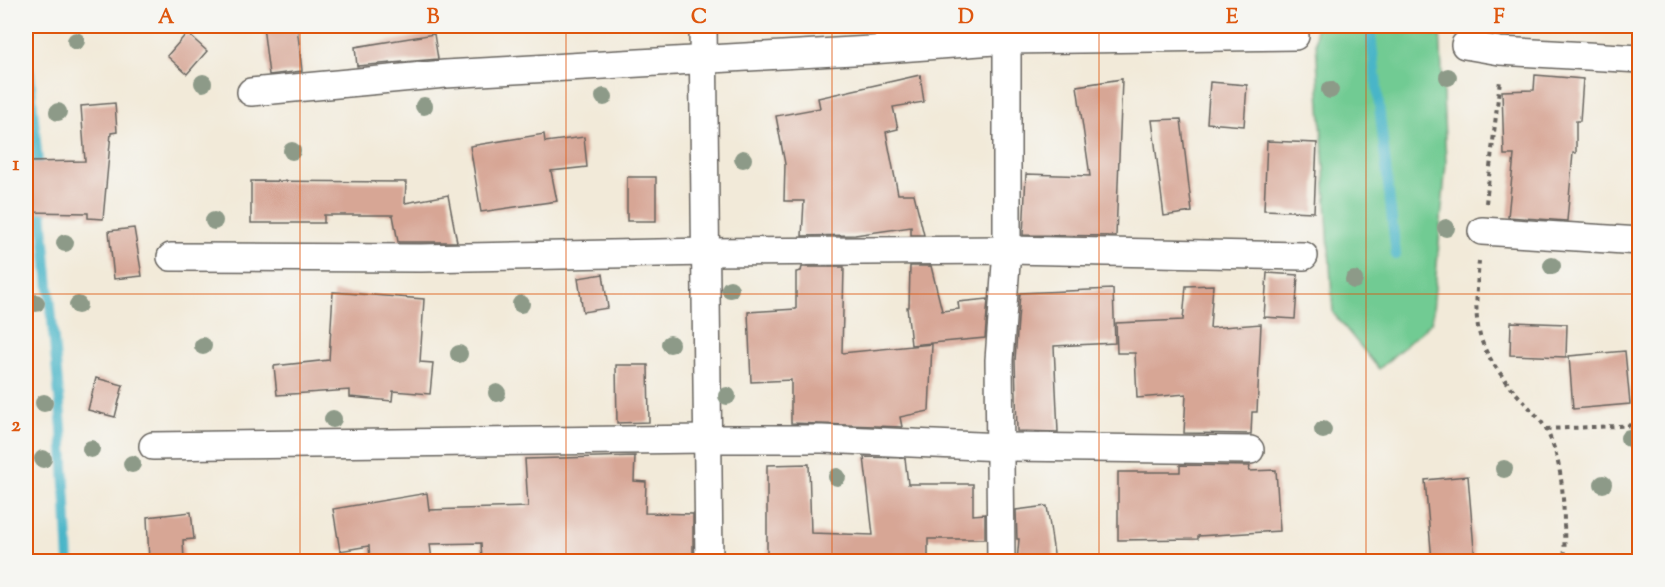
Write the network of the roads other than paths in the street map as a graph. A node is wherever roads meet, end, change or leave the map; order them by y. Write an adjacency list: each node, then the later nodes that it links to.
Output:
1 (703, 26): 5 (street)
2 (1008, 33): 3 (street); 5 (street); 10 (street)
3 (1295, 36)
4 (1465, 45): 6 (street)
5 (704, 57): 7 (street); 11 (street)
6 (1640, 59)
7 (251, 92)
8 (1482, 231): 9 (street)
9 (1640, 241)
10 (1007, 250): 11 (street); 12 (street); 16 (street)
11 (707, 252): 13 (street); 14 (street)
12 (1304, 256)
13 (171, 257)
14 (707, 439): 15 (street); 16 (street); 18 (street)
15 (153, 446)
16 (1001, 447): 17 (street); 19 (street)
17 (1250, 450)
18 (709, 561)
19 (1001, 561)

